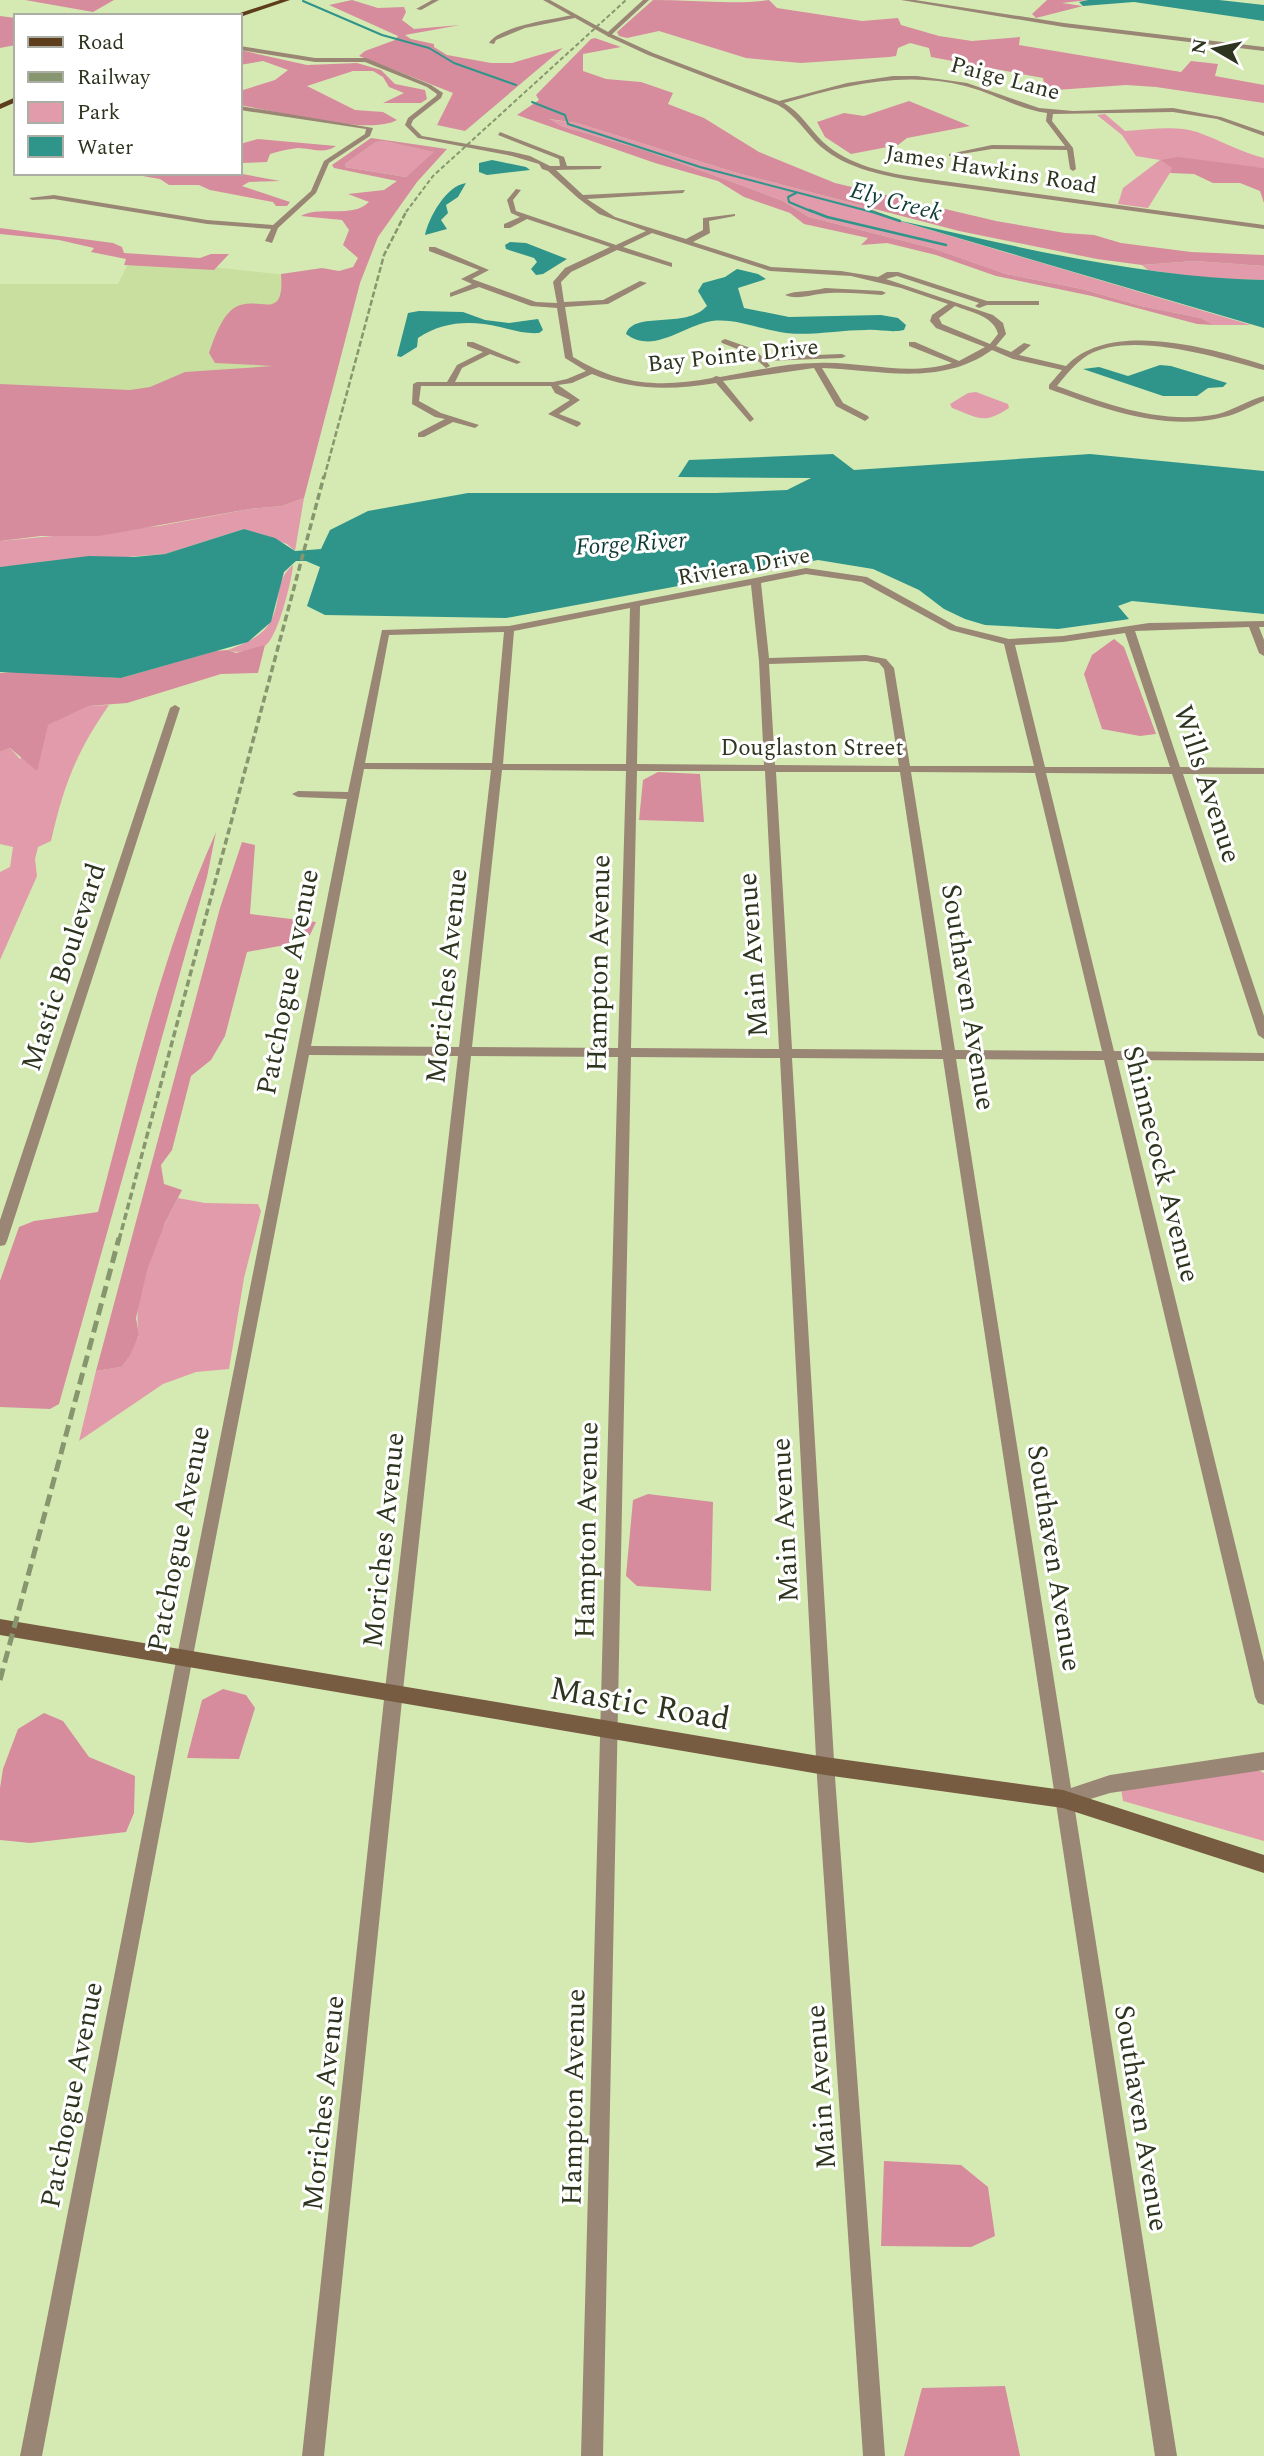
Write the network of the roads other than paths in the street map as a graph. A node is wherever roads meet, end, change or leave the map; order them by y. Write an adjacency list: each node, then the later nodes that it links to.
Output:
1 (287, 0): 7 (main road)
2 (436, 0): 6 (street)
3 (546, 0): 8 (street, James Hawkins Road)
4 (646, 0): 9 (street)
5 (904, 0): 12 (street)
6 (418, 9)
7 (241, 14)
8 (573, 17): 9 (street, James Hawkins Road); 10 (street)
9 (609, 35): 13 (street, James Hawkins Road)
10 (492, 43)
11 (242, 47): 19 (street)
12 (1264, 48)
13 (778, 103): 15 (street, Paige Lane); 34 (street, James Hawkins Road)
14 (242, 108): 33 (street)
15 (1050, 112): 17 (street, Paige Lane); 18 (street)
16 (500, 134): 23 (street)
17 (1264, 134)
18 (1070, 148): 20 (street); 25 (street)
19 (483, 150): 21 (street); 21 (street)
20 (951, 155)
21 (522, 159): 24 (street)
22 (600, 167): 23 (street)
23 (564, 168): 24 (street)
24 (548, 169): 28 (street)
25 (1073, 169)
26 (518, 190): 31 (street)
27 (683, 191): 28 (street)
28 (580, 197): 35 (street)
29 (32, 198): 33 (street)
30 (733, 215): 37 (street)
31 (527, 216): 32 (street); 38 (street)
32 (507, 226)
33 (275, 227): 36 (street)
34 (1264, 227)
35 (651, 231): 37 (street); 38 (street, Bay Pointe Drive)
36 (269, 241)
37 (687, 242): 41 (street)
38 (617, 247): 40 (street); 52 (street, Bay Pointe Drive)
39 (432, 249): 43 (street)
40 (669, 265)
41 (821, 272): 42 (street); 45 (street)
42 (878, 280): 49 (street); 51 (street)
43 (479, 284): 47 (street); 52 (street)
44 (643, 284): 52 (street)
45 (825, 290): 46 (street); 48 (street)
46 (882, 293)
47 (453, 295)
48 (789, 295)
49 (985, 303): 50 (street); 53 (street)
50 (1036, 303)
51 (953, 304): 53 (street); 58 (street)
52 (561, 305): 68 (street, Bay Pointe Drive)
53 (972, 310): 58 (street)
54 (725, 341): 62 (street)
55 (470, 344): 59 (street)
56 (912, 344): 64 (street)
57 (1027, 345): 60 (street)
58 (990, 346): 60 (street); 64 (street, Bay Pointe Drive)
59 (489, 352): 63 (street); 71 (street)
60 (1012, 355): 67 (street)
61 (842, 356): 62 (street)
62 (762, 359): 69 (street)
63 (517, 362)
64 (958, 363): 65 (street, Bay Pointe Drive)
65 (817, 365): 69 (street, Bay Pointe Drive); 74 (street)
66 (1264, 368): 67 (street)
67 (1068, 369): 73 (street)
68 (594, 370): 70 (street, Bay Pointe Drive); 72 (street)
69 (769, 370): 70 (street, Bay Pointe Drive)
70 (716, 378): 76 (street)
71 (450, 384): 72 (street); 75 (street)
72 (553, 384): 77 (street)
73 (1264, 398)
74 (865, 418)
75 (452, 419): 78 (street); 79 (street)
76 (750, 419)
77 (577, 424)
78 (475, 425)
79 (421, 435)
80 (756, 582): 81 (street, Riviera Drive); 86 (street, Riviera Drive); 88 (street, Main Avenue)
81 (635, 606): 83 (street, Riviera Drive); 92 (street, Hampton Avenue)
82 (1258, 624): 84 (street, Riviera Drive); 87 (street)
83 (509, 629): 85 (street, Riviera Drive); 91 (street, Moriches Avenue)
84 (1129, 629): 86 (street, Riviera Drive); 96 (street, Wills Avenue)
85 (385, 632): 90 (street, Patchogue Avenue)
86 (1009, 642): 95 (street, Shinnecock Avenue)
87 (1264, 653)
88 (764, 661): 93 (street, Main Avenue); 94 (street, Southaven Avenue)
89 (175, 708): 108 (street, Mastic Boulevard)
90 (360, 766): 91 (street, Douglaston Street); 99 (street, Patchogue Avenue)
91 (497, 766): 92 (street, Douglaston Street); 101 (street, Moriches Avenue)
92 (629, 767): 93 (street, Douglaston Street); 103 (street, Hampton Avenue)
93 (768, 769): 94 (street, Douglaston Street); 104 (street, Main Avenue)
94 (906, 769): 95 (street, Douglaston Street); 105 (street, Southaven Avenue)
95 (1042, 770): 96 (street, Douglaston Street); 106 (street, Shinnecock Avenue)
96 (1178, 770): 97 (street, Douglaston Street); 100 (street, Wills Avenue)
97 (1264, 771)
98 (298, 794): 99 (street)
99 (354, 796): 102 (street, Patchogue Avenue)
100 (1264, 1035)
101 (466, 1049): 102 (street); 103 (street); 111 (street, Moriches Avenue)
102 (302, 1050): 110 (street, Patchogue Avenue)
103 (624, 1051): 104 (street); 113 (street, Hampton Avenue)
104 (786, 1054): 105 (street); 115 (street, Main Avenue)
105 (948, 1055): 106 (street); 116 (street, Southaven Avenue)
106 (1110, 1057): 107 (street); 112 (street, Shinnecock Avenue)
107 (1264, 1057)
108 (0, 1241)
109 (0, 1627): 110 (main road, Mastic Road)
110 (185, 1656): 111 (main road, Mastic Road); 118 (street, Patchogue Avenue)
111 (394, 1693): 113 (main road, Mastic Road); 119 (street, Moriches Avenue)
112 (1264, 1698)
113 (609, 1729): 115 (main road, Mastic Road); 120 (street, Hampton Avenue)
114 (1264, 1761): 116 (street)
115 (825, 1766): 116 (main road, Mastic Road); 121 (street, Main Avenue)
116 (1063, 1799): 117 (main road, Mastic Road); 122 (street, Southaven Avenue)
117 (1264, 1864)
118 (31, 2456)
119 (313, 2456)
120 (592, 2456)
121 (874, 2456)
122 (1166, 2456)

